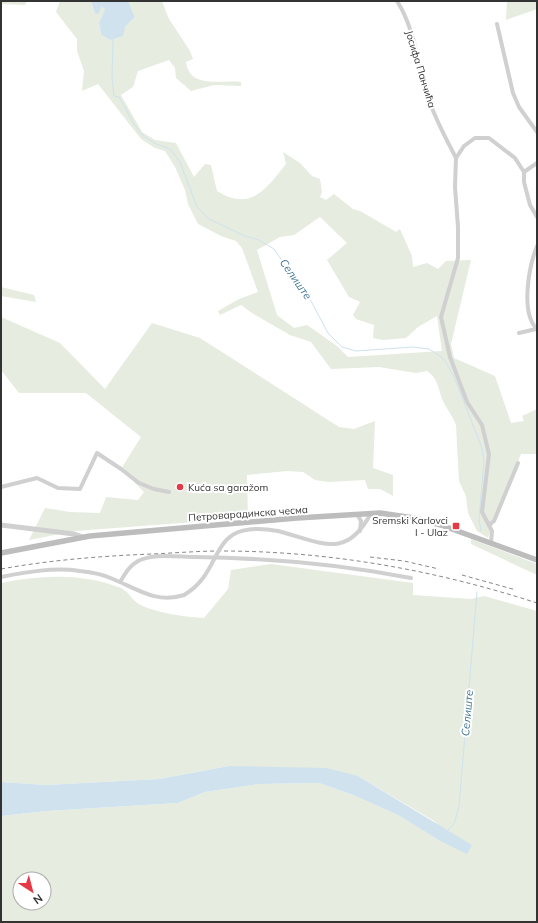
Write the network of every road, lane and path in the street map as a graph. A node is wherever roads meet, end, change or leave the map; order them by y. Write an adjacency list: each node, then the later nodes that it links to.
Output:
1 (397, 1): 4 (street, Јосифа Панчића)
2 (497, 24): 3 (street)
3 (537, 132)
4 (456, 158): 6 (street); 17 (street)
5 (537, 163): 6 (street)
6 (524, 172): 7 (street)
7 (537, 217)
8 (537, 246): 9 (street)
9 (536, 329): 10 (street)
10 (519, 333)
11 (518, 463): 17 (street)
12 (1, 487): 13 (street)
13 (169, 492)
14 (357, 514): 15 (main road, Петроварадинска чесма); 18 (street); 19 (main road, Петроварадинска чесма)
15 (371, 514): 18 (street); 20 (main road, Петроварадинска чесма)
16 (1, 525): 19 (street)
17 (489, 525): 20 (street)
18 (360, 531): 25 (street, bridge)
19 (83, 537): 21 (main road, Петроварадинска чесма)
20 (491, 543): 22 (main road, Петроварадинска чесма)
21 (1, 553)
22 (537, 560)
23 (1, 577): 25 (street)
24 (411, 578): 25 (street)
25 (120, 582)

